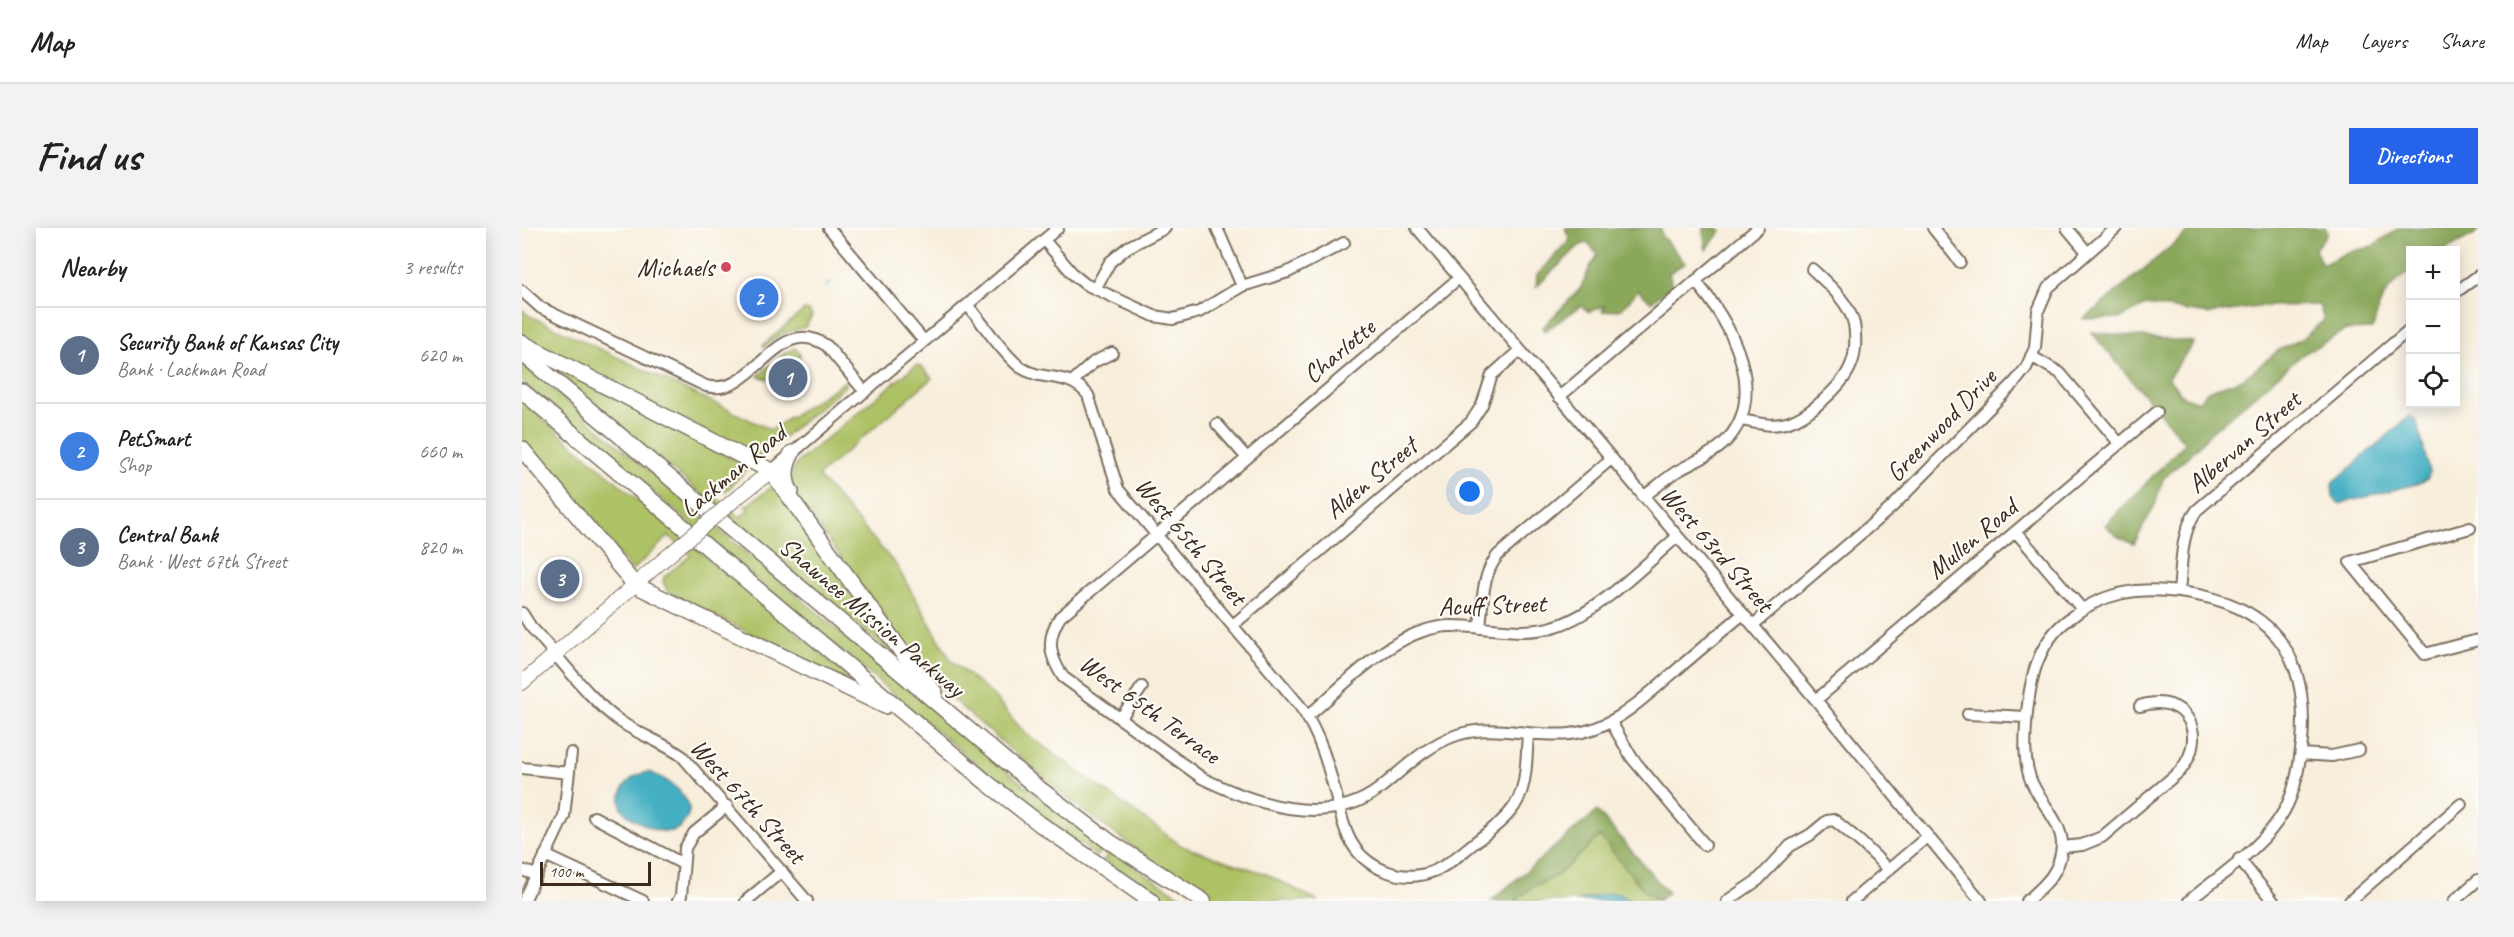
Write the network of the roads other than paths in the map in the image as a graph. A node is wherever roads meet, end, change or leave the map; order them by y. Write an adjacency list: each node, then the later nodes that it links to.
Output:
1 (829, 228): 24 (street)
2 (1059, 228): 10 (street, Lackman Road)
3 (1165, 228): 19 (street)
4 (1218, 228): 18 (street)
5 (1417, 228): 16 (street, West 63rd Street)
6 (1758, 228): 17 (street)
7 (1933, 228): 13 (street)
8 (2067, 228): 12 (street)
9 (2116, 228): 12 (street, Greenwood Drive)
10 (1044, 240): 19 (street); 22 (street, Lackman Road)
11 (1344, 243): 18 (street)
12 (2087, 252): 29 (street, Greenwood Drive)
13 (1960, 262)
14 (1812, 269): 35 (street)
15 (2478, 276): 20 (street)
16 (1459, 278): 26 (street, West 63rd Street); 40 (street, Charlotte)
17 (1695, 281): 33 (street); 35 (street)
18 (1242, 286): 19 (street)
19 (1095, 289)
20 (2460, 289)
21 (522, 291): 32 (street)
22 (968, 306): 24 (street, Lackman Road); 30 (street)
23 (2406, 332): 50 (street, Albervan Street)
24 (924, 341): 32 (street, Lackman Road)
25 (522, 343): 42 (highway)
26 (1520, 350): 33 (street, West 63rd Street); 54 (street, Alden Street)
27 (522, 353): 67 (highway, Shawnee Mission Parkway)
28 (1112, 353): 30 (street)
29 (2031, 356): 37 (street); 55 (street, Greenwood Drive)
30 (1072, 382): 47 (street, West 65th Street)
31 (522, 391): 69 (highway, Shawnee Mission Parkway)
32 (865, 392): 39 (street, Lackman Road)
33 (1559, 397): 41 (street, West 63rd Street)
34 (2157, 412): 37 (street, Mullen Road)
35 (1741, 420): 43 (street)
36 (1217, 424): 40 (street)
37 (2120, 444): 46 (street, Mullen Road)
38 (523, 450): 49 (highway)
39 (792, 453): 42 (street, Lackman Road); 44 (highway)
40 (1247, 458): 47 (street, Charlotte)
41 (1611, 459): 43 (street, West 63rd Street); 56 (street)
42 (771, 471): 44 (highway); 49 (main road, Lackman Road, bridge)
43 (1643, 497): 48 (street, West 63rd Street)
44 (806, 518): 67 (highway)
45 (2470, 528): 58 (street)
46 (2016, 532): 51 (street); 62 (street, Mullen Road)
47 (1156, 535): 54 (street, West 65th Street); 57 (street, Charlotte)
48 (1677, 537): 53 (street, West 63rd Street); 56 (street, Acuff Street)
49 (635, 585): 59 (main road, Lackman Road); 69 (highway)
50 (2179, 592): 51 (street); 74 (street)
51 (2082, 609): 66 (street)
52 (522, 614): 59 (street, West 67th Street)
53 (1743, 614): 55 (street, West 63rd Street); 70 (street)
54 (1233, 625): 65 (street, West 65th Street)
55 (1753, 625): 62 (street, West 63rd Street)
56 (1480, 628): 65 (street, Acuff Street)
57 (1050, 637): 68 (street, West 65th Terrace)
58 (2478, 640)
59 (557, 654): 60 (main road, Lackman Road); 78 (street, West 67th Street)
60 (522, 683)
61 (1142, 687): 68 (street)
62 (1816, 699): 81 (street, West 63rd Street)
63 (2140, 706): 83 (street)
64 (1968, 714): 66 (street)
65 (1308, 716): 79 (street, West 65th Street)
66 (2026, 717): 83 (street)
67 (955, 719): 99 (highway, Shawnee Mission Parkway)
68 (1120, 719): 79 (street, West 65th Terrace)
69 (911, 720): 98 (highway, Shawnee Mission Parkway)
70 (1611, 722): 71 (street); 82 (street)
71 (1528, 734): 79 (street); 79 (street)
72 (2359, 750): 74 (street)
73 (571, 753): 76 (street)
74 (2301, 754): 85 (street)
75 (522, 768): 76 (street)
76 (569, 773): 84 (street)
77 (2461, 804): 105 (street)
78 (727, 806): 86 (street); 89 (street, West 67th Street)
79 (1339, 806)
80 (594, 817): 86 (street)
81 (1928, 836): 88 (street); 92 (street, West 63rd Street)
82 (1705, 845)
83 (2062, 847): 102 (street)
84 (545, 855): 90 (street); 94 (street)
85 (2239, 859): 103 (street); 104 (street)
86 (683, 864): 95 (street)
87 (522, 870): 90 (street)
88 (1888, 870): 100 (street); 101 (street)
89 (782, 871): 96 (street); 97 (street, West 67th Street)
90 (536, 875): 93 (street)
91 (2478, 880): 106 (street)
92 (1974, 899)
93 (524, 901)
94 (643, 901)
95 (678, 901)
96 (746, 901)
97 (807, 901)
98 (1151, 901)
99 (1203, 901)
100 (1727, 901)
101 (1852, 901)
102 (2026, 901)
103 (2189, 901)
104 (2273, 901)
105 (2350, 901)
106 (2454, 901)

